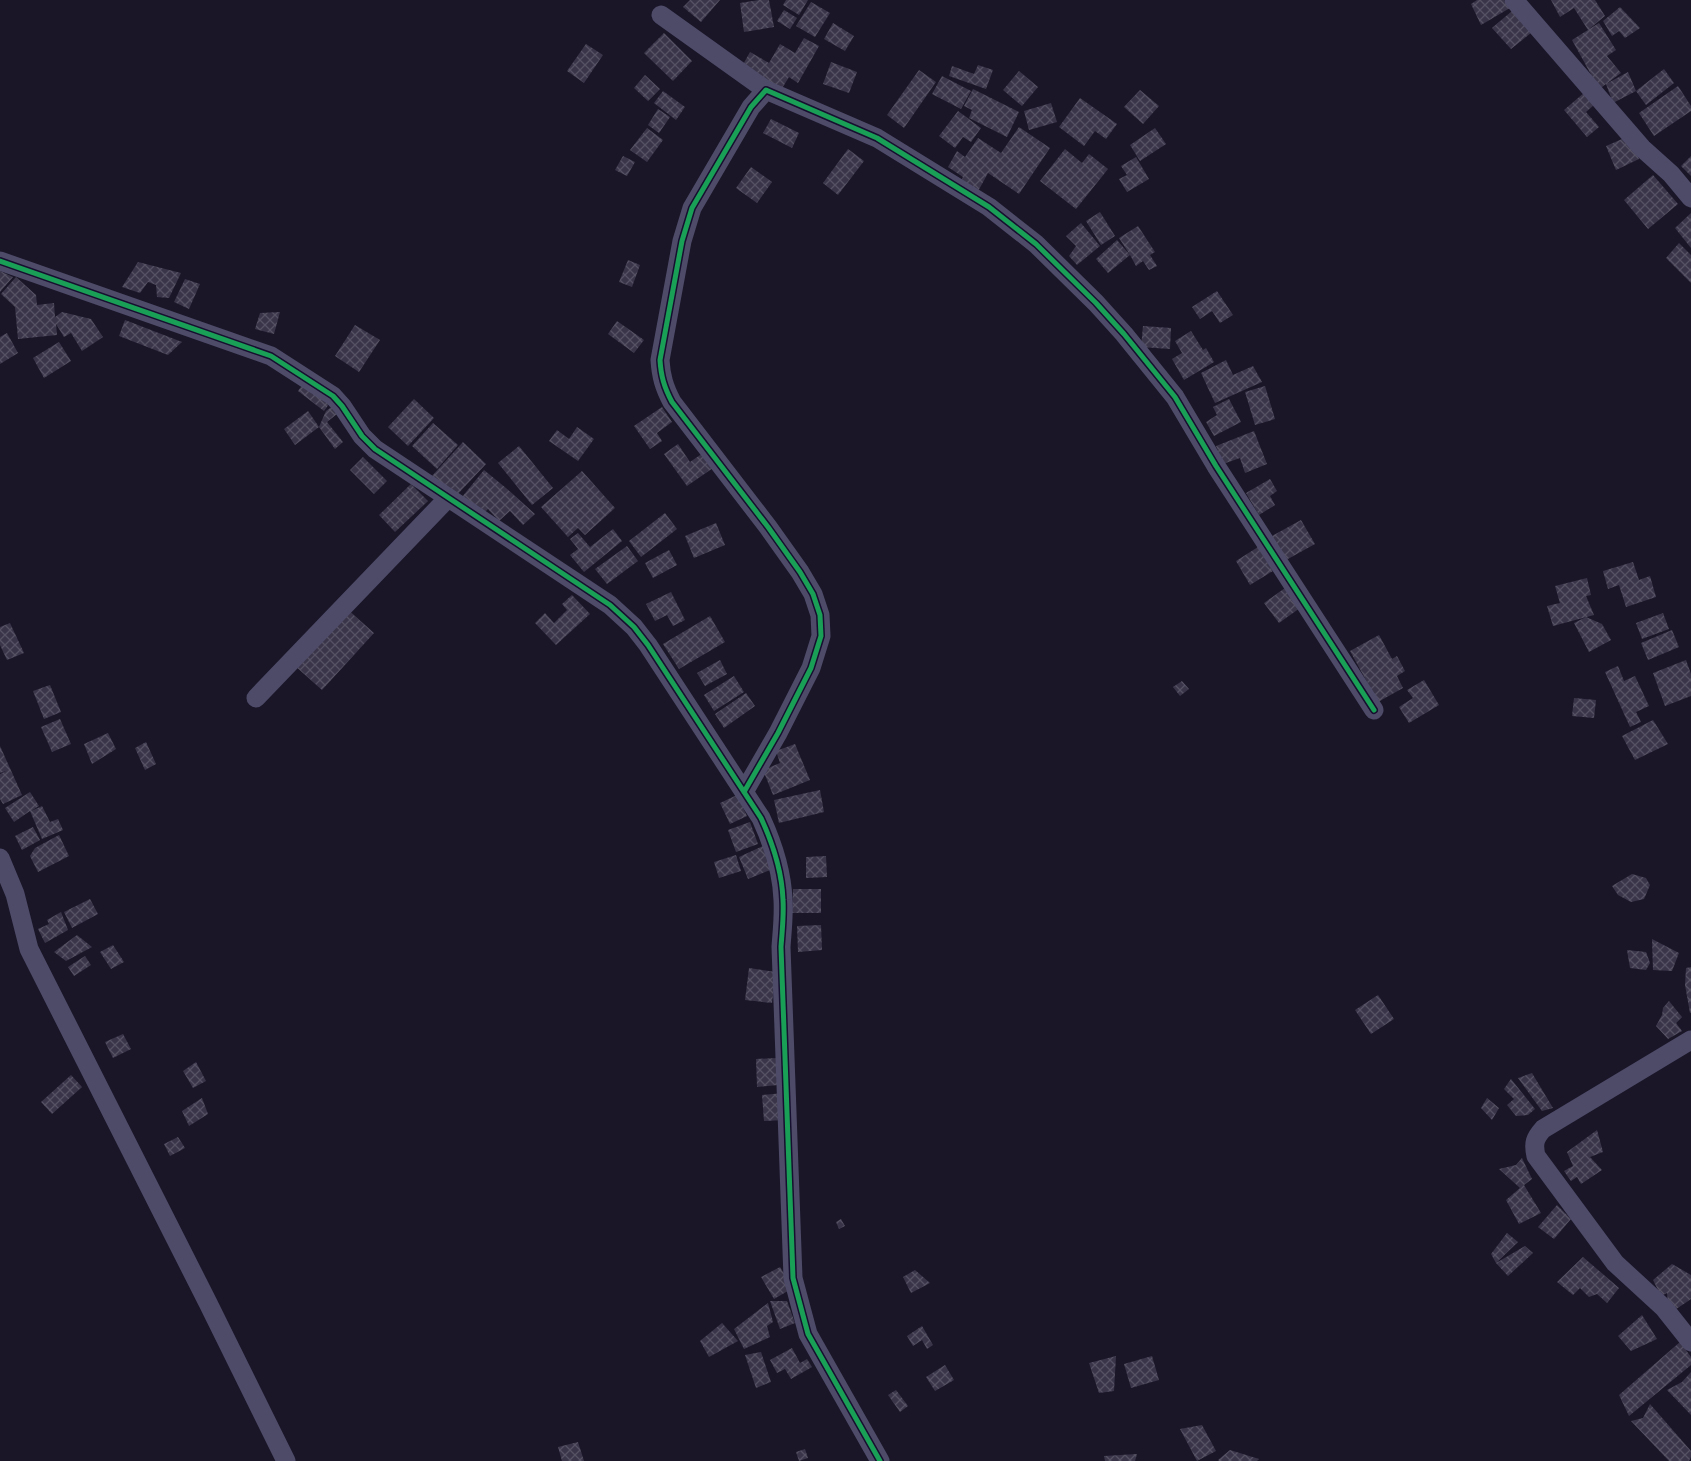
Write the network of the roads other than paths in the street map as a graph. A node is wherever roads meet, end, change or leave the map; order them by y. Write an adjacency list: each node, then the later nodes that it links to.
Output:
1 (1514, 0): 4 (street)
2 (661, 15): 3 (street)
3 (766, 90): 8 (street); 9 (street)
4 (1691, 198)
5 (0, 261): 6 (street)
6 (448, 498): 7 (street); 9 (street)
7 (256, 698)
8 (1374, 710)
9 (744, 792): 14 (street)
10 (0, 858): 13 (street)
11 (1691, 1040): 12 (street)
12 (1691, 1342)
13 (286, 1461)
14 (880, 1461)

